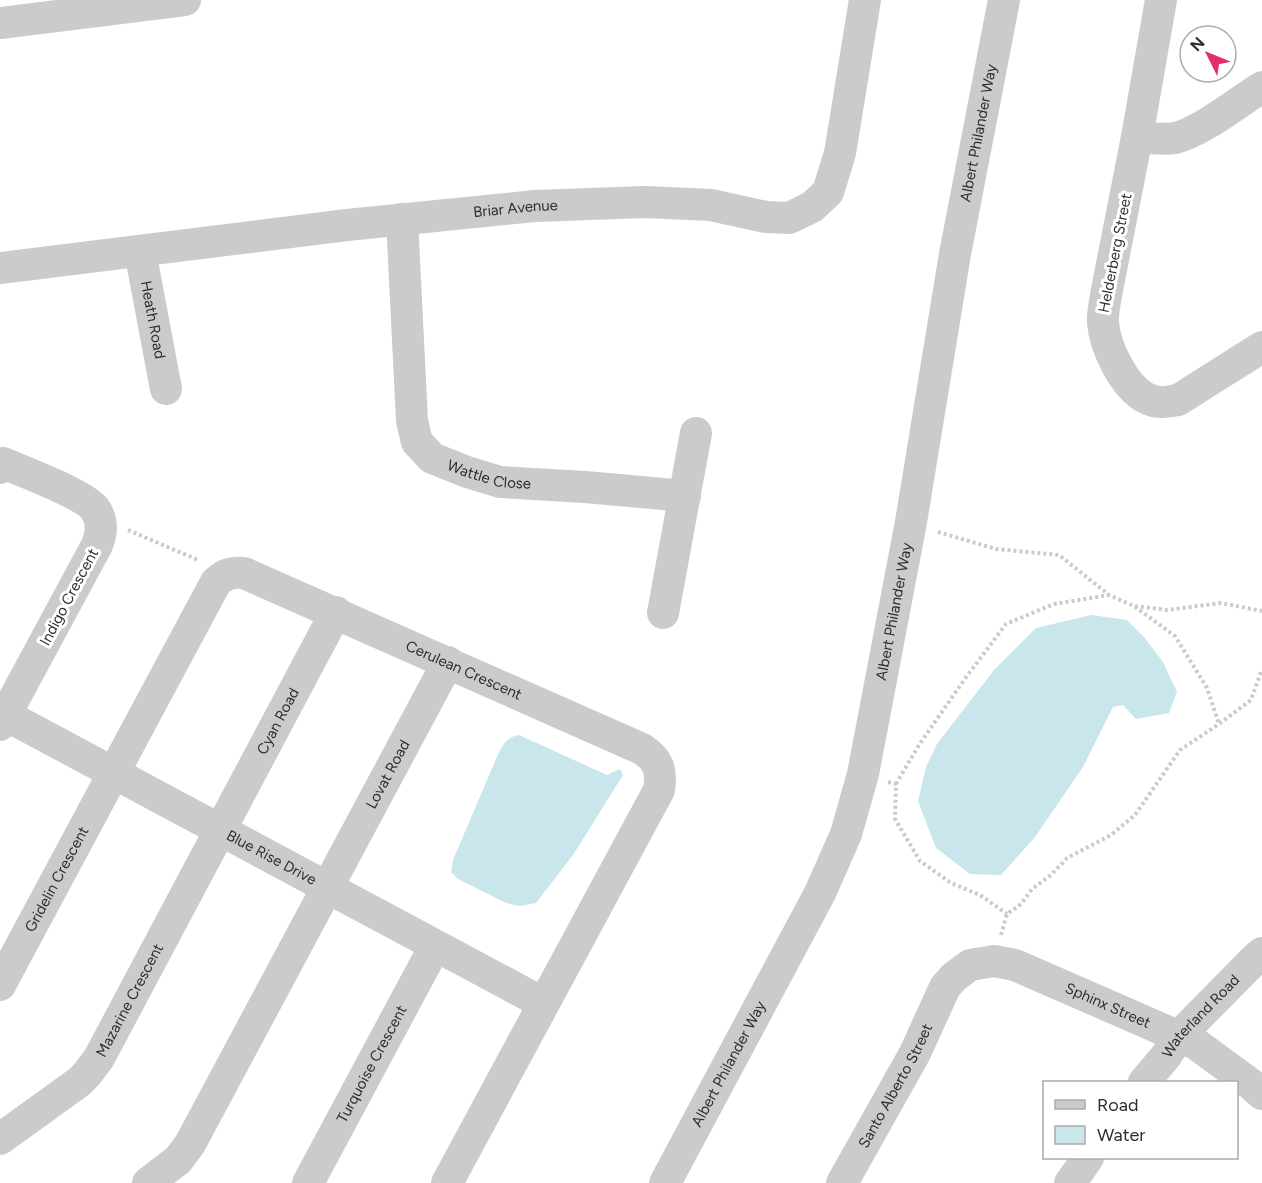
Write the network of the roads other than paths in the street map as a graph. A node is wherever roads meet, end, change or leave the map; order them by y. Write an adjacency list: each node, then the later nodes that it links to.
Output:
1 (184, 0): 5 (street)
2 (865, 0): 8 (street, Briar Avenue)
3 (1004, 0): 36 (street, Albert Philander Way)
4 (1161, 0): 7 (street, Helderberg Street)
5 (0, 23)
6 (1262, 87): 7 (street)
7 (1137, 137): 11 (street, Helderberg Street)
8 (402, 219): 9 (street, Briar Avenue); 15 (street, Wattle Close)
9 (140, 251): 10 (street, Briar Avenue); 12 (street, Heath Road)
10 (0, 268)
11 (1262, 347)
12 (166, 389)
13 (696, 433): 15 (street)
14 (1, 464): 19 (street, Indigo Crescent)
15 (685, 496): 17 (street)
16 (336, 612): 18 (street, Cerulean Crescent); 20 (street, Cerulean Crescent); 21 (street, Cyan Road)
17 (663, 613)
18 (448, 663): 22 (street, Lovat Road); 27 (street, Cerulean Crescent)
19 (2, 717): 20 (street, Blue Rise Drive)
20 (113, 772): 21 (street, Blue Rise Drive); 25 (street, Gridelin Crescent)
21 (220, 830): 22 (street, Blue Rise Drive); 31 (street, Mazarine Crescent)
22 (328, 888): 23 (street, Blue Rise Drive); 33 (street)
23 (435, 946): 27 (street, Blue Rise Drive); 34 (street, Turquoise Crescent)
24 (1262, 953): 28 (street, Waterland Road)
25 (0, 985)
26 (945, 987): 28 (street, Sphinx Street); 37 (street, Santo Alberto Street)
27 (543, 1003): 35 (street)
28 (1178, 1037): 29 (street, Waterland Road); 30 (street, Sphinx Street)
29 (1146, 1081)
30 (1262, 1094)
31 (0, 1139)
32 (1087, 1159): 38 (street)
33 (148, 1183)
34 (308, 1183)
35 (447, 1183)
36 (665, 1183)
37 (842, 1183)
38 (1070, 1183)

